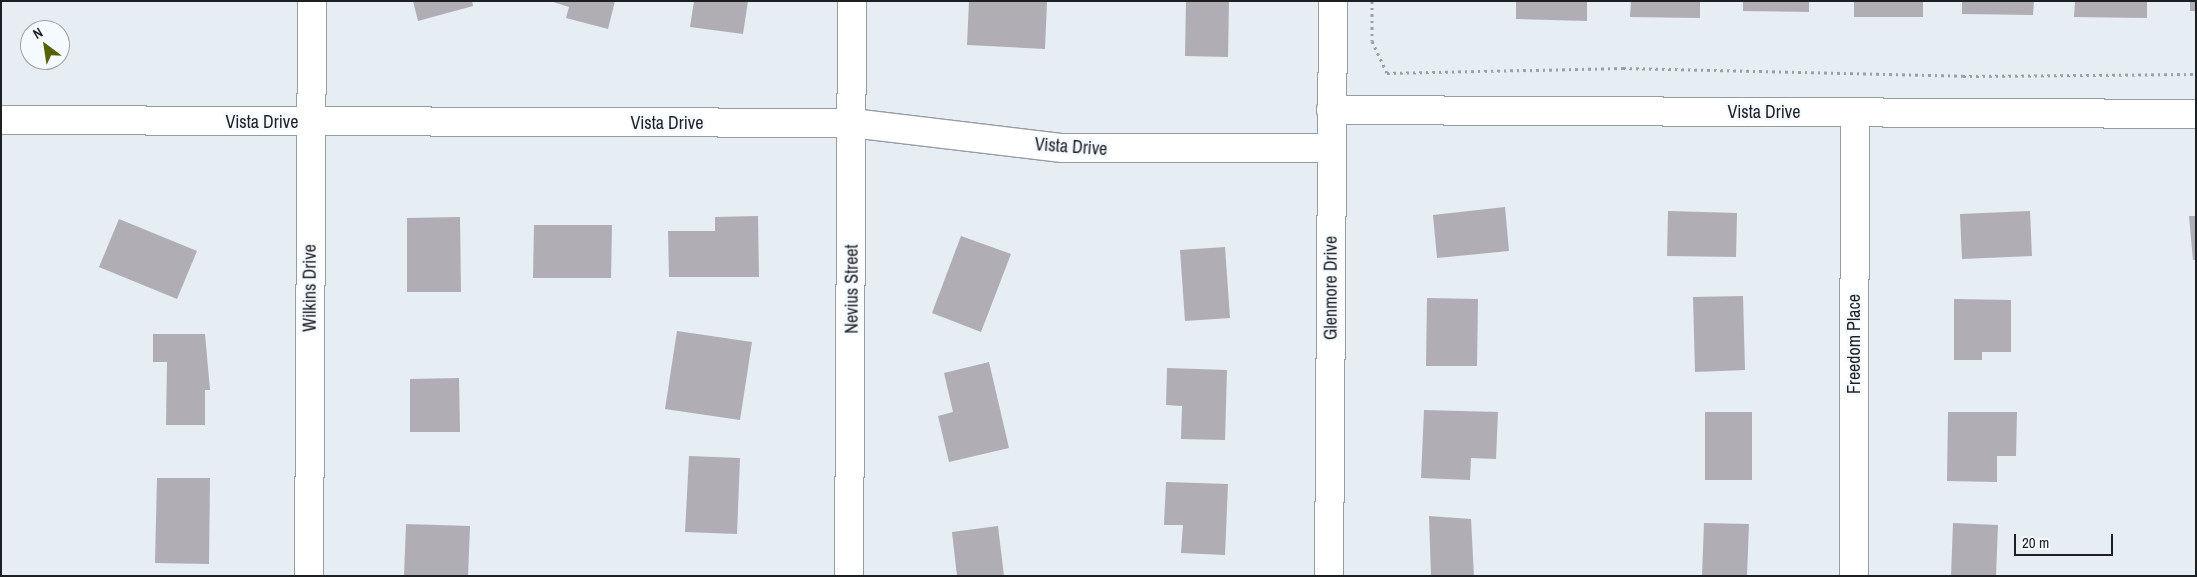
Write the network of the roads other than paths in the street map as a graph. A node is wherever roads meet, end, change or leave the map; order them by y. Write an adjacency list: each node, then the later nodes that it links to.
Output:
1 (312, 1): 8 (street, Wilkins Drive)
2 (852, 1): 9 (street, Nevius Street)
3 (1333, 1): 4 (street, Glenmore Drive)
4 (1332, 110): 5 (street, Vista Drive); 10 (street, Glenmore Drive)
5 (1855, 113): 6 (street, Vista Drive); 14 (street, Freedom Place)
6 (2196, 114)
7 (1, 120): 8 (street, Vista Drive)
8 (311, 123): 9 (street, Vista Drive); 11 (street, Wilkins Drive)
9 (852, 123): 10 (street, Vista Drive); 12 (street, Nevius Street)
10 (1332, 148): 13 (street, Glenmore Drive)
11 (309, 576)
12 (849, 576)
13 (1329, 576)
14 (1854, 576)

